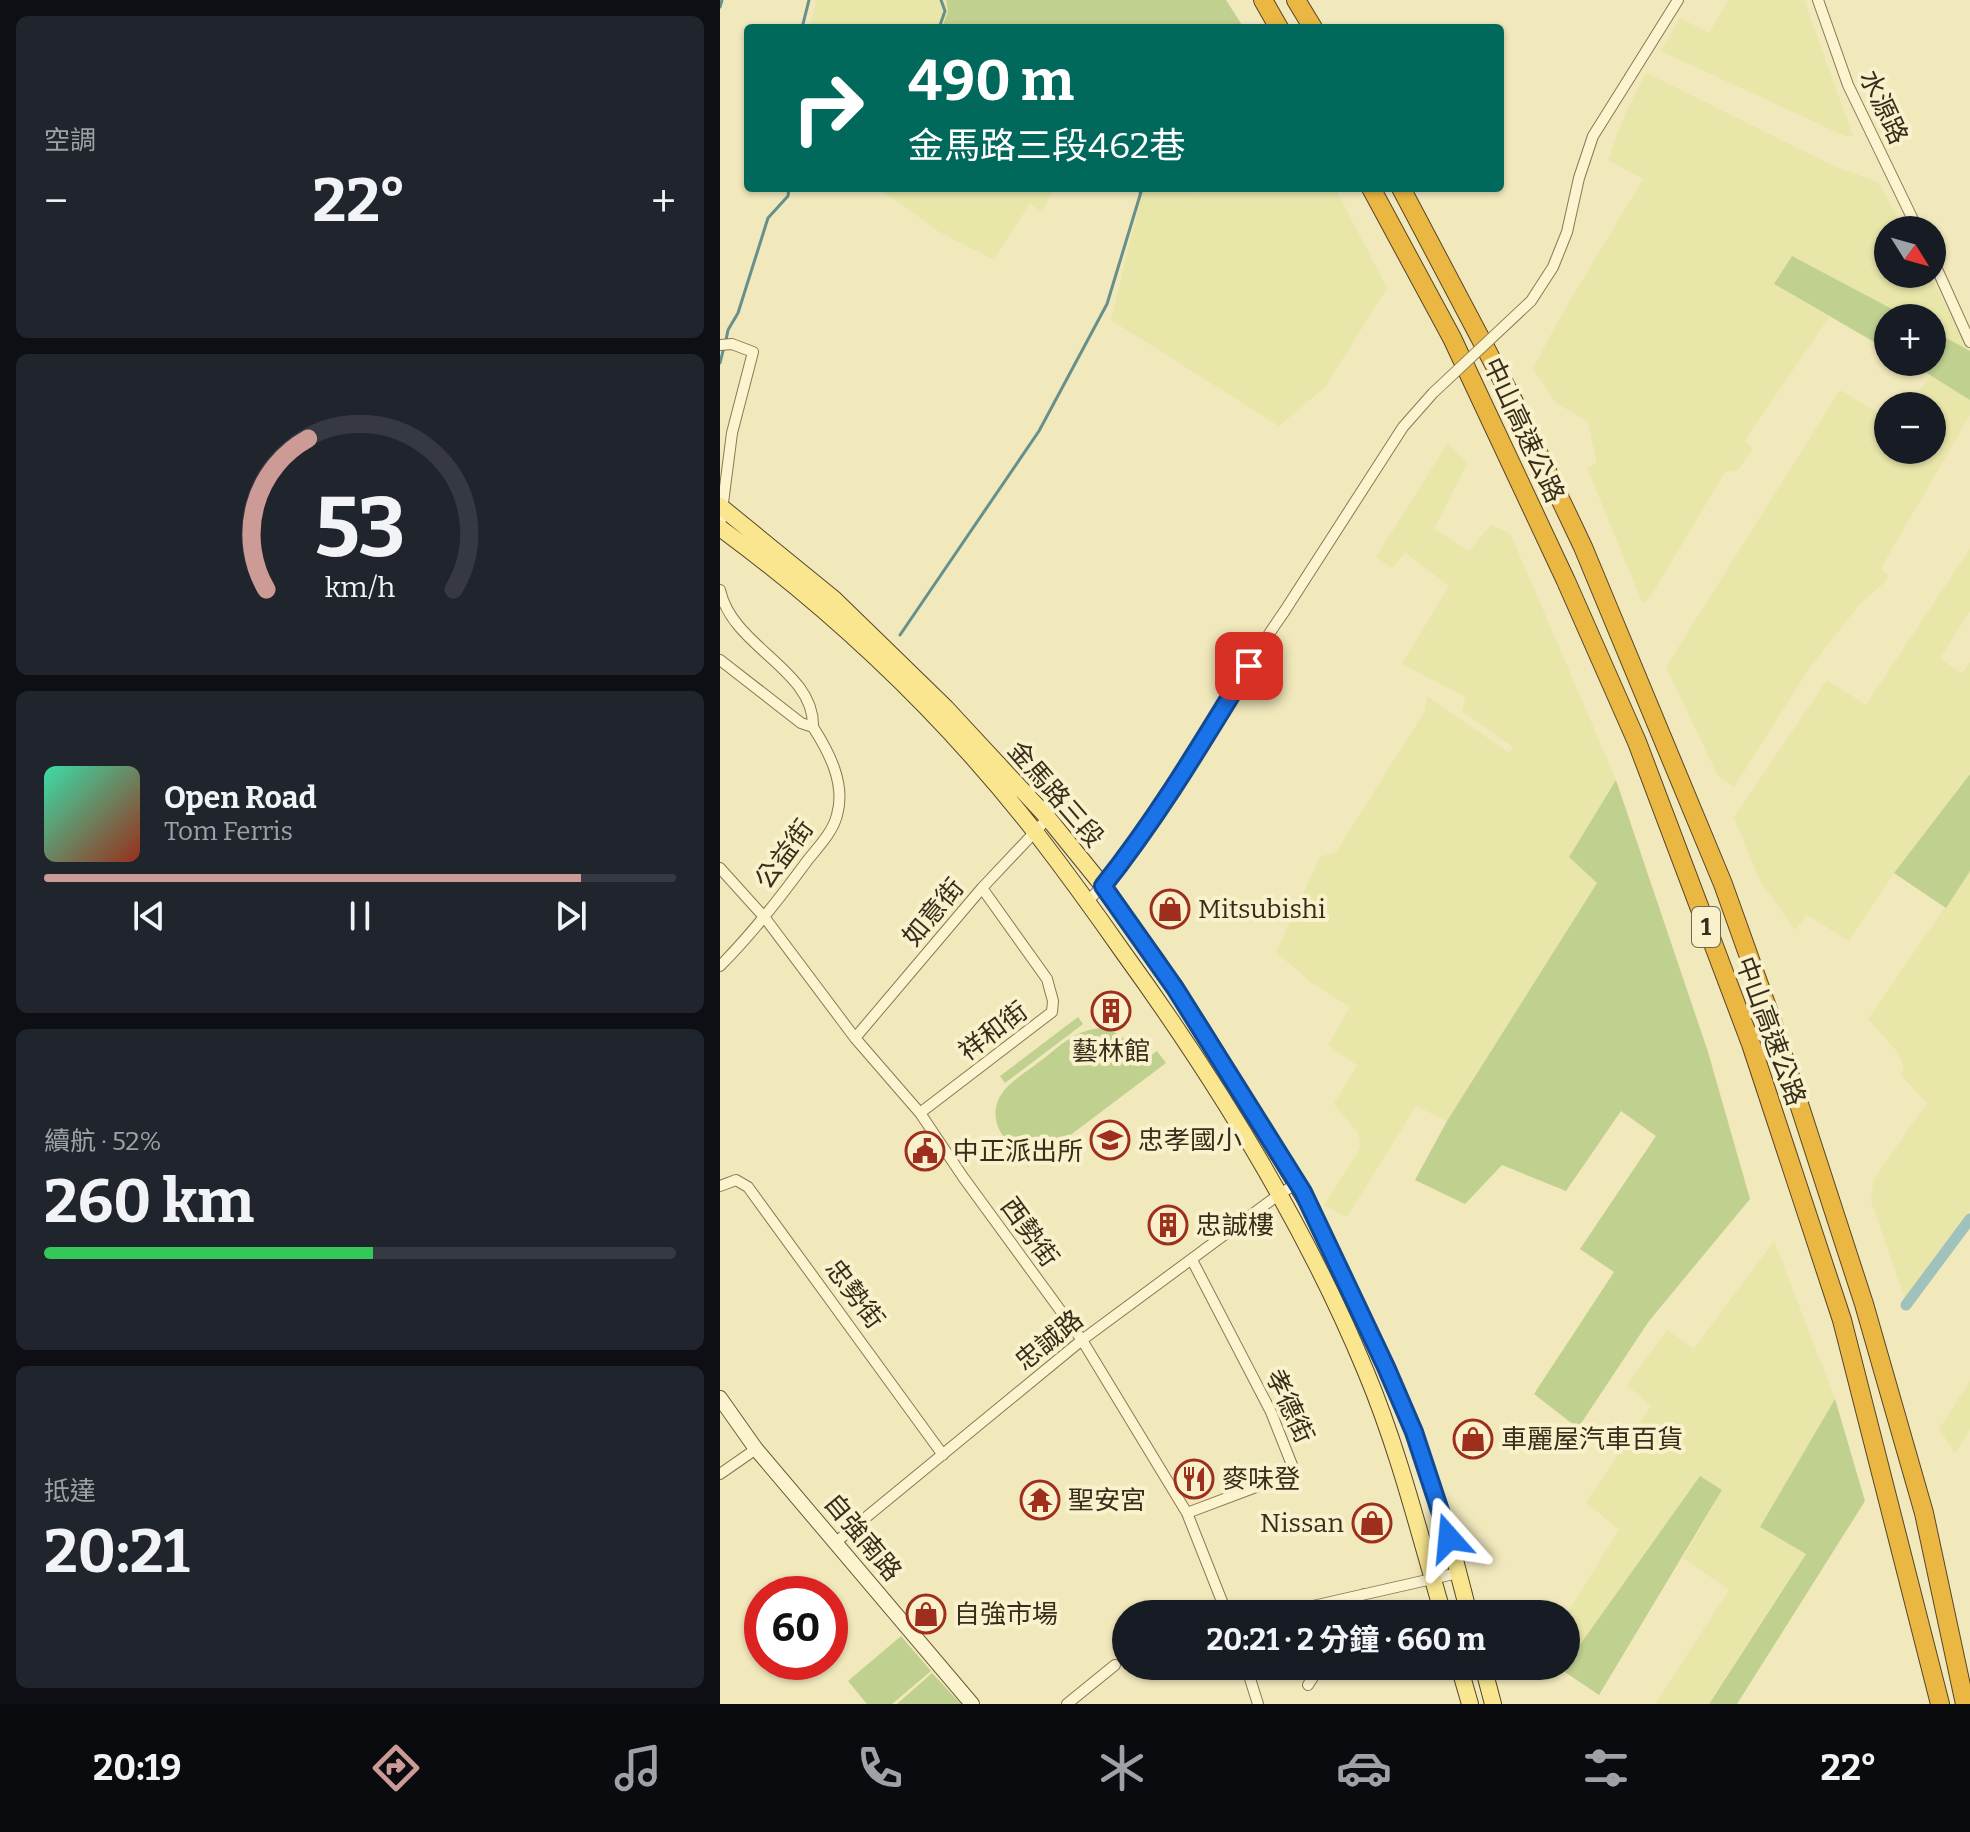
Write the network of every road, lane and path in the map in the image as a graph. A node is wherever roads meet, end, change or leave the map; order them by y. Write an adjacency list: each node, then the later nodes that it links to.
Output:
1 (1263, 0): 5 (highway)
2 (1296, 0): 6 (highway)
3 (1678, 0): 22 (street, bridge)
4 (1818, 0): 9 (street, 水源路)
5 (1277, 24)
6 (1311, 24)
7 (1373, 192): 59 (highway, 中山高速公路 / 1)
8 (1403, 192): 60 (highway, 中山高速公路 / 1)
9 (1911, 216)
10 (1946, 288): 11 (street)
11 (1970, 342)
12 (720, 345): 13 (street)
13 (722, 507): 14 (street); 17 (main road, 金馬路三段)
14 (720, 527): 17 (main road, 金馬路三段)
15 (720, 590): 18 (street, 公益街)
16 (720, 660): 18 (street)
17 (915, 687): 19 (main road, 金馬路三段); 20 (main road, 金馬路三段)
18 (813, 727): 25 (street, 公益街)
19 (1048, 818): 20 (street, 如意街); 22 (main road, 金馬路三段)
20 (1034, 831): 23 (street, 如意街); 24 (main road, 金馬路三段)
21 (720, 868): 25 (street, 西勢街)
22 (1103, 886): 24 (street); 29 (main road, 金馬路三段)
23 (982, 888): 27 (street, 如意街); 28 (street, 祥和街)
24 (1087, 902): 31 (main road, 金馬路三段)
25 (765, 918): 26 (street, 公益街); 27 (street, 西勢街)
26 (720, 966)
27 (855, 1038): 28 (street, 西勢街)
28 (920, 1113): 33 (street, 西勢街)
29 (1298, 1183): 31 (street, 忠誠路); 40 (main road, 金馬路三段)
30 (720, 1186): 36 (street, 忠勢街)
31 (1281, 1193): 32 (street, 忠誠路); 41 (main road, 金馬路三段)
32 (1192, 1260): 33 (street, 忠誠路); 38 (street, 孝德街)
33 (1082, 1340): 36 (street, 忠誠路); 38 (street, 西勢街)
34 (720, 1398): 35 (street, 自強南路)
35 (756, 1449): 37 (street); 39 (street, 自強南路)
36 (943, 1455): 39 (street, 忠誠路)
37 (720, 1474)
38 (1187, 1513): 43 (street, 西勢街)
39 (836, 1542): 54 (street, 自強南路)
40 (1458, 1573): 41 (street); 47 (main road, 金馬路三段)
41 (1433, 1579): 42 (street); 46 (main road, 金馬路三段)
42 (1364, 1594): 44 (street); 45 (street)
43 (1221, 1600)
44 (1338, 1600)
45 (1360, 1600)
46 (1439, 1600)
47 (1465, 1600)
48 (1112, 1667): 55 (street)
49 (1250, 1680): 56 (street)
50 (1311, 1680): 53 (street)
51 (1463, 1680): 57 (main road)
52 (1487, 1680): 58 (main road)
53 (1308, 1685)
54 (972, 1704)
55 (1067, 1704)
56 (1258, 1704)
57 (1470, 1704)
58 (1493, 1704)
59 (1940, 1704)
60 (1965, 1704)

